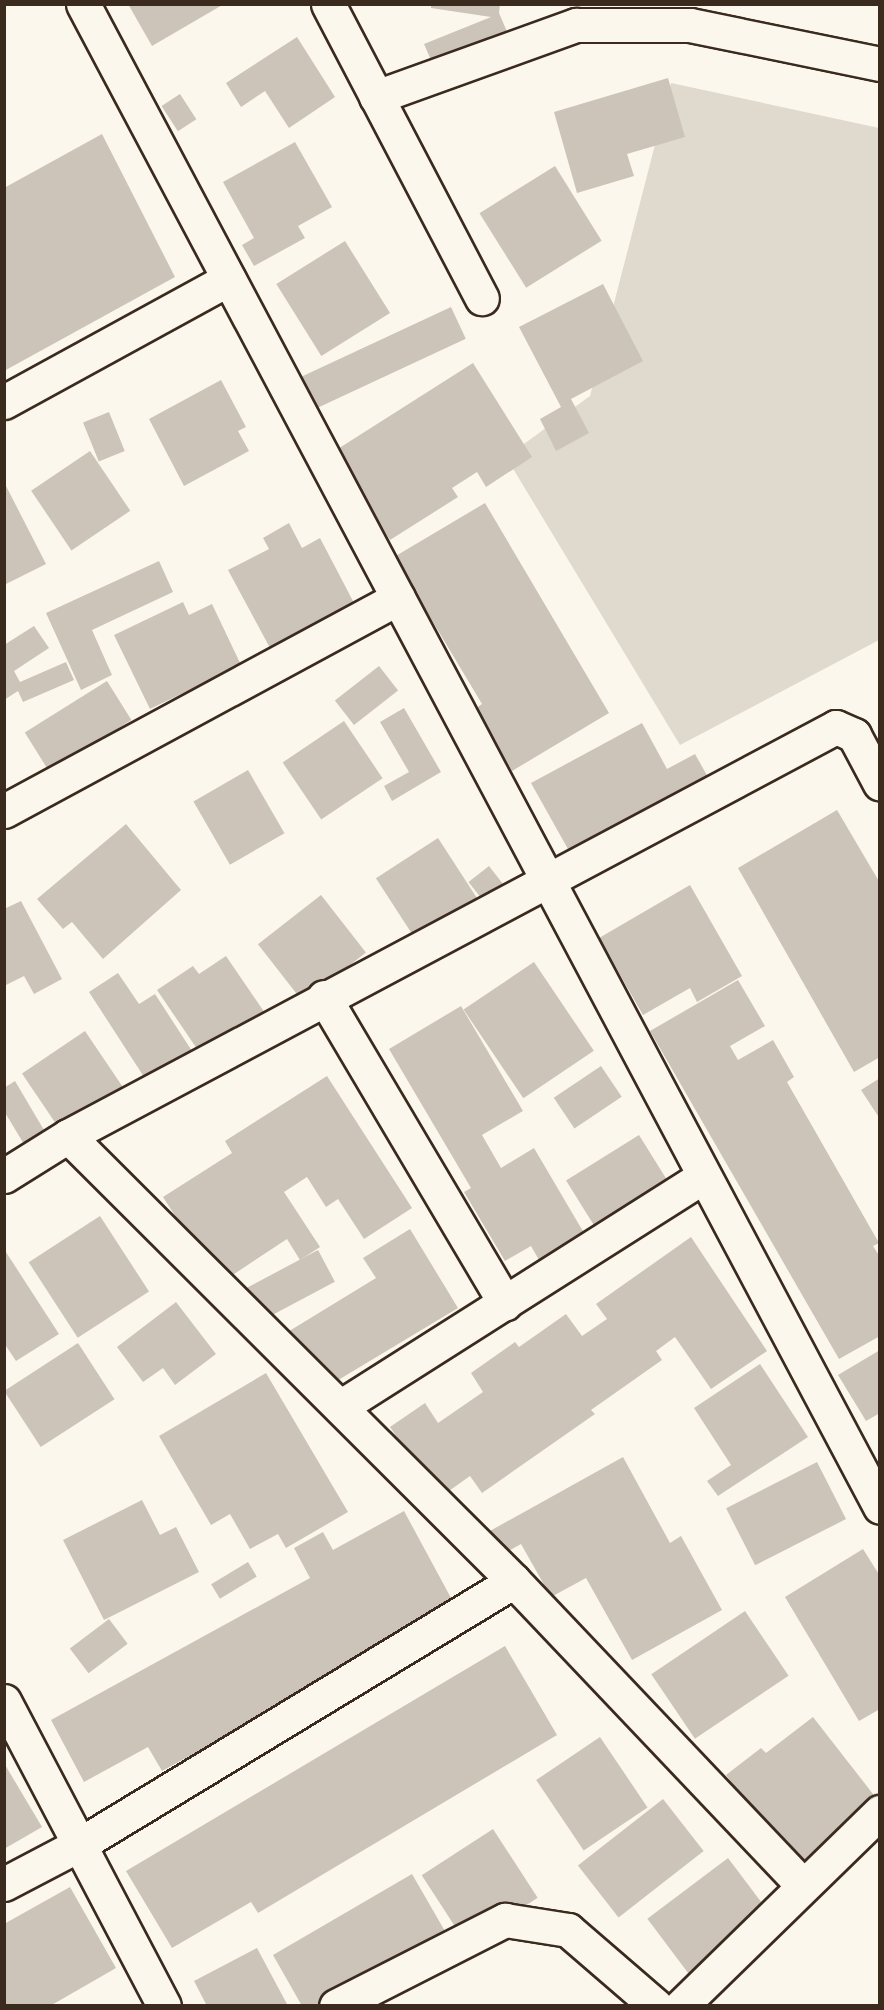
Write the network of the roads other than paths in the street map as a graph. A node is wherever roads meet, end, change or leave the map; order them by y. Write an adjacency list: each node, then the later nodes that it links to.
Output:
1 (83, 4): 5 (street)
2 (328, 4): 4 (street)
3 (879, 64): 4 (street)
4 (376, 97): 6 (street)
5 (229, 279): 7 (street); 8 (street)
6 (482, 298)
7 (4, 402)
8 (398, 598): 10 (street); 11 (street)
9 (879, 783): 11 (street)
10 (4, 811)
11 (546, 879): 12 (street); 15 (street)
12 (324, 998): 13 (street); 16 (street)
13 (68, 1136): 14 (street); 17 (street)
14 (4, 1176)
15 (704, 1176): 16 (street); 18 (street)
16 (505, 1303): 17 (street)
17 (340, 1407): 20 (street)
18 (869, 1466): 19 (street)
19 (879, 1507)
20 (514, 1581): 23 (street); 25 (street)
21 (4, 1701): 23 (street)
22 (879, 1812): 25 (street)
23 (82, 1843): 24 (street); 26 (street)
24 (4, 1884)
25 (803, 1886): 29 (street)
26 (164, 2006)
27 (336, 2006): 28 (street)
28 (656, 2006)
29 (681, 2006)

